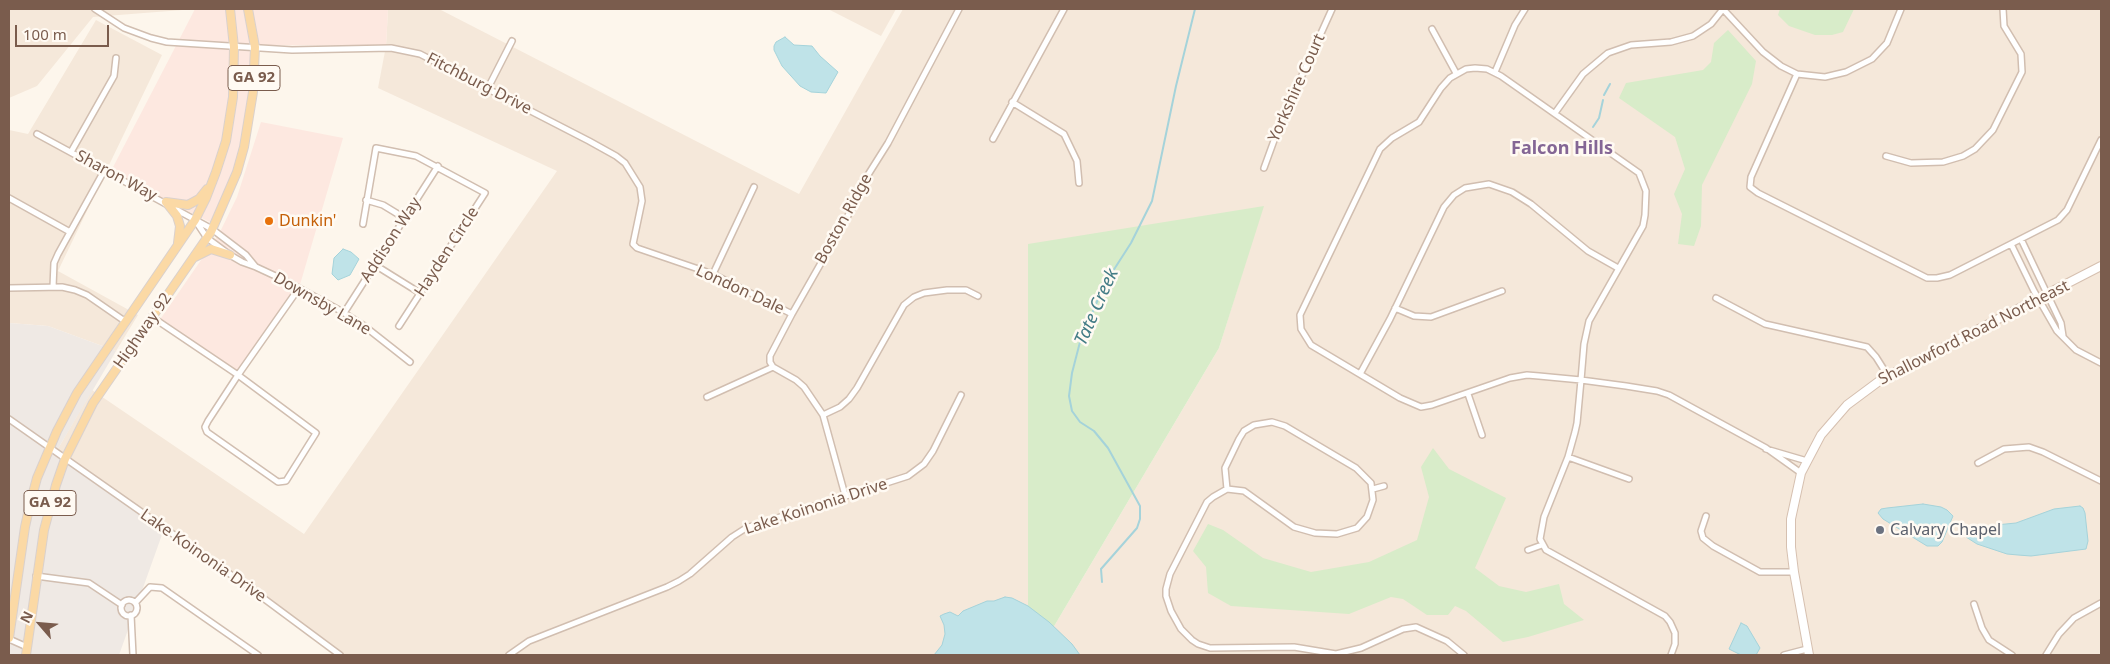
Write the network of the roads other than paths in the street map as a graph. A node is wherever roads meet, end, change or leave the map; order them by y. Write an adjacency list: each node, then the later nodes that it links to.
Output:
1 (95, 9): 13 (street, Fitchburg Drive)
2 (230, 9): 13 (main road, Highway 92 / GA 92)
3 (248, 9): 14 (main road, Highway 92 / GA 92)
4 (959, 9): 64 (street, Boston Ridge)
5 (1064, 9): 20 (street)
6 (1332, 9): 28 (street, Yorkshire Court)
7 (1525, 9): 16 (street)
8 (1723, 9): 18 (street); 21 (street)
9 (1901, 9): 18 (street)
10 (2003, 9): 26 (street)
11 (1432, 29): 17 (street)
12 (512, 41): 19 (street)
13 (234, 47): 14 (street, Fitchburg Drive); 30 (main road, Highway 92 / GA 92)
14 (255, 47): 19 (street, Fitchburg Drive); 39 (main road, Highway 92 / GA 92)
15 (116, 58): 25 (street)
16 (1495, 72): 17 (street); 21 (street)
17 (1456, 73): 72 (street)
18 (1797, 74): 44 (street)
19 (488, 88): 43 (street, Fitchburg Drive)
20 (1012, 102): 23 (street); 31 (street)
21 (1555, 113): 51 (street)
22 (37, 134): 25 (street, Sharon Way)
23 (993, 139)
24 (2101, 140): 42 (street)
25 (71, 152): 29 (street, Sharon Way)
26 (1886, 156)
27 (438, 166): 34 (street, Hayden Circle); 36 (street, Addison Way); 57 (street, Hayden Circle)
28 (1264, 168)
29 (104, 171): 35 (street, Sharon Way); 40 (street)
30 (212, 183): 35 (main road); 37 (main road, Highway 92 / GA 92)
31 (1079, 183)
32 (754, 187): 52 (street)
33 (9, 198): 40 (street)
34 (366, 200): 36 (street); 38 (street, Hayden Circle)
35 (166, 202): 37 (street, Sharon Way); 45 (main road)
36 (406, 219): 48 (street, Addison Way)
37 (195, 220): 39 (street, Downsby Lane); 41 (street, Downsby Lane); 45 (main road, Highway 92 / GA 92)
38 (363, 224)
39 (212, 229): 41 (main road, Highway 92 / GA 92); 50 (street, Downsby Lane)
40 (70, 232): 54 (street)
41 (207, 238): 46 (street, Downsby Lane); 47 (main road, Highway 92 / GA 92)
42 (2021, 239): 44 (street); 58 (street)
43 (633, 244): 52 (street, London Dale)
44 (2011, 244): 61 (street)
45 (178, 247): 66 (main road, Highway 92 / GA 92)
46 (230, 255): 47 (main road); 50 (street, Downsby Lane)
47 (193, 258): 65 (main road, Highway 92 / GA 92)
48 (375, 265): 57 (street); 63 (street, Addison Way)
49 (2101, 266): 58 (street, Shallowford Road Northeast)
50 (256, 267): 55 (street, Downsby Lane)
51 (1618, 268): 62 (street); 75 (street)
52 (713, 274): 64 (street, London Dale)
53 (9, 288): 54 (street)
54 (53, 288): 66 (street)
55 (299, 288): 63 (street, Downsby Lane); 73 (street)
56 (1502, 291): 62 (street)
57 (420, 292): 67 (street, Hayden Circle)
58 (2047, 294): 61 (street, Shallowford Road Northeast); 68 (street)
59 (978, 296): 79 (street)
60 (1716, 298): 74 (street)
61 (2038, 298): 68 (street); 74 (street, Shallowford Road Northeast)
62 (1395, 308): 72 (street)
63 (344, 313): 69 (street, Downsby Lane)
64 (792, 314): 71 (street, Boston Ridge)
65 (152, 317): 73 (street); 85 (main road, Highway 92 / GA 92)
66 (126, 322): 82 (main road, Highway 92 / GA 92)
67 (399, 326)
68 (2063, 337): 70 (street)
69 (410, 362)
70 (2101, 363)
71 (773, 367): 78 (street); 79 (street)
72 (1360, 374): 76 (street)
73 (238, 375): 73 (street)
74 (1888, 376): 86 (street, Shallowford Road Northeast)
75 (1581, 380): 76 (street); 83 (street); 84 (street)
76 (1468, 394): 81 (street)
77 (961, 395): 94 (street, Lake Koinonia Drive)
78 (707, 397)
79 (823, 415): 94 (street)
80 (9, 419): 82 (street, Lake Koinonia Drive)
81 (1482, 435)
82 (50, 448): 85 (street, Lake Koinonia Drive); 105 (main road, Highway 92 / GA 92)
83 (1766, 448): 86 (street); 88 (street)
84 (1568, 457): 89 (street); 96 (street)
85 (66, 459): 99 (main road, Highway 92 / GA 92); 113 (street, Lake Koinonia Drive)
86 (1807, 461): 88 (street, Shallowford Road Northeast)
87 (1978, 463): 90 (street)
88 (1802, 473): 98 (street, Shallowford Road Northeast)
89 (1629, 479)
90 (2101, 482)
91 (1384, 486): 93 (street)
92 (1226, 489): 93 (street); 93 (street); 107 (street)
93 (1373, 489)
94 (845, 495): 114 (street, Lake Koinonia Drive)
95 (1706, 516): 98 (street)
96 (1542, 545): 97 (street); 118 (street)
97 (1528, 550)
98 (1794, 572): 109 (street, Shallowford Road Northeast)
99 (36, 576): 103 (street); 106 (main road, Highway 92 / GA 92)
100 (135, 603): 103 (street); 104 (street); 112 (street)
101 (2101, 603): 121 (street)
102 (1974, 604): 120 (street)
103 (122, 605): 104 (street)
104 (131, 615): 111 (street)
105 (9, 639): 106 (street)
106 (27, 646): 110 (main road, Highway 92 / GA 92)
107 (1284, 647): 108 (street); 115 (street)
108 (1361, 648): 116 (street); 117 (street)
109 (1808, 652): 119 (street)
110 (26, 655)
111 (133, 655)
112 (258, 655)
113 (340, 655)
114 (509, 655)
115 (1284, 655)
116 (1363, 655)
117 (1464, 655)
118 (1671, 655)
119 (1784, 655)
120 (2012, 655)
121 (2046, 655)

